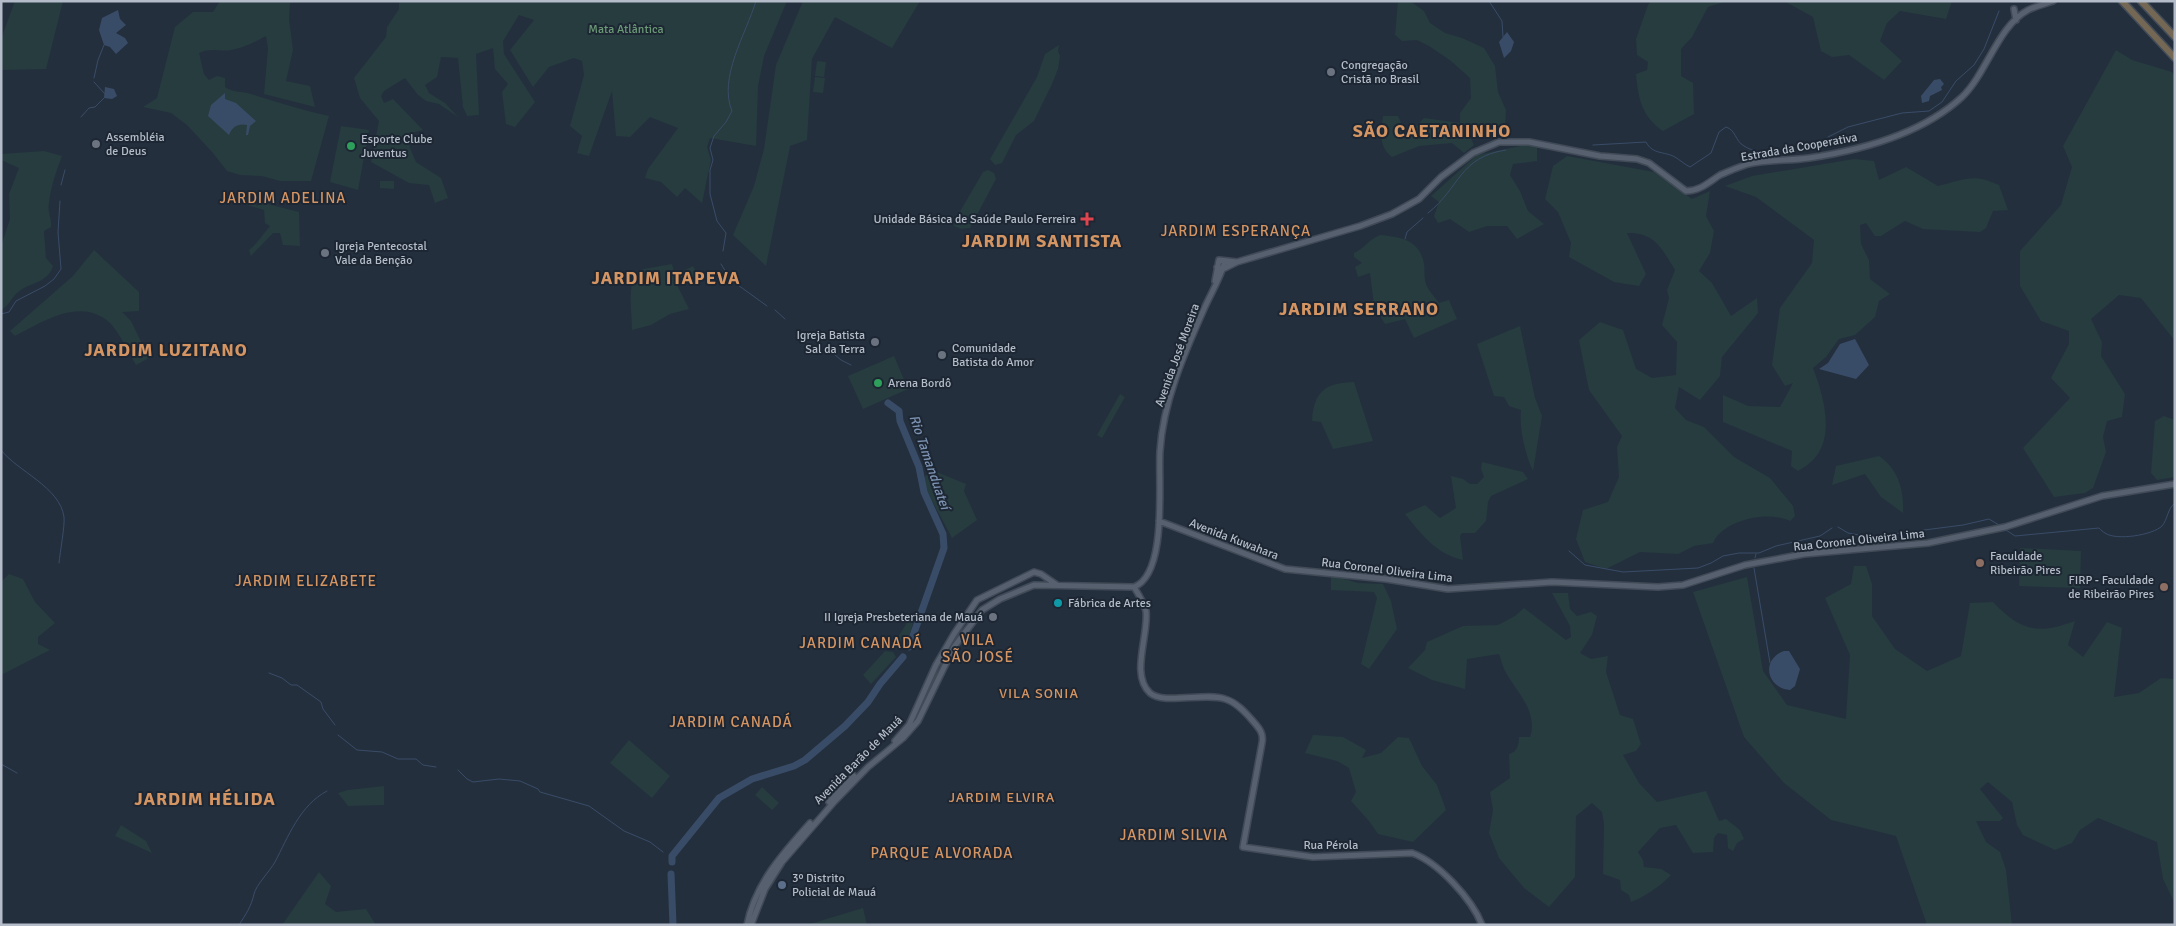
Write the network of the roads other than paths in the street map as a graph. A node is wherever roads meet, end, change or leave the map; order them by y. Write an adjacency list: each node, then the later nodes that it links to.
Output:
1 (2053, 1): 5 (main road, Estrada da Cooperativa)
2 (2122, 1): 7 (highway)
3 (2142, 2): 6 (highway)
4 (2014, 9): 5 (main road)
5 (2016, 20): 9 (main road, Estrada da Cooperativa)
6 (2175, 37)
7 (2175, 58)
8 (1222, 260): 9 (main road, Estrada da Cooperativa); 10 (main road, Avenida José Moreira)
9 (1237, 262): 10 (main road, Estrada da Cooperativa)
10 (1220, 268): 12 (main road, Avenida José Moreira)
11 (2175, 484): 13 (main road, Rua Coronel Oliveira Lima)
12 (1158, 521): 13 (main road, Avenida Kuwahara); 16 (main road, Avenida José Moreira)
13 (1303, 570)
14 (1018, 579): 15 (main road, Avenida Barão de Mauá); 17 (main road); 18 (main road, Avenida Barão de Mauá)
15 (1057, 585): 16 (main road); 17 (main road, Avenida Barão de Mauá)
16 (1134, 587): 22 (main road, Rua Pérola)
17 (1022, 590): 19 (main road, Avenida Barão de Mauá)
18 (920, 697): 19 (main road); 20 (main road, Avenida Barão de Mauá)
19 (928, 700): 21 (main road, Avenida Barão de Mauá)
20 (747, 925)
21 (751, 925)
22 (1482, 925)

